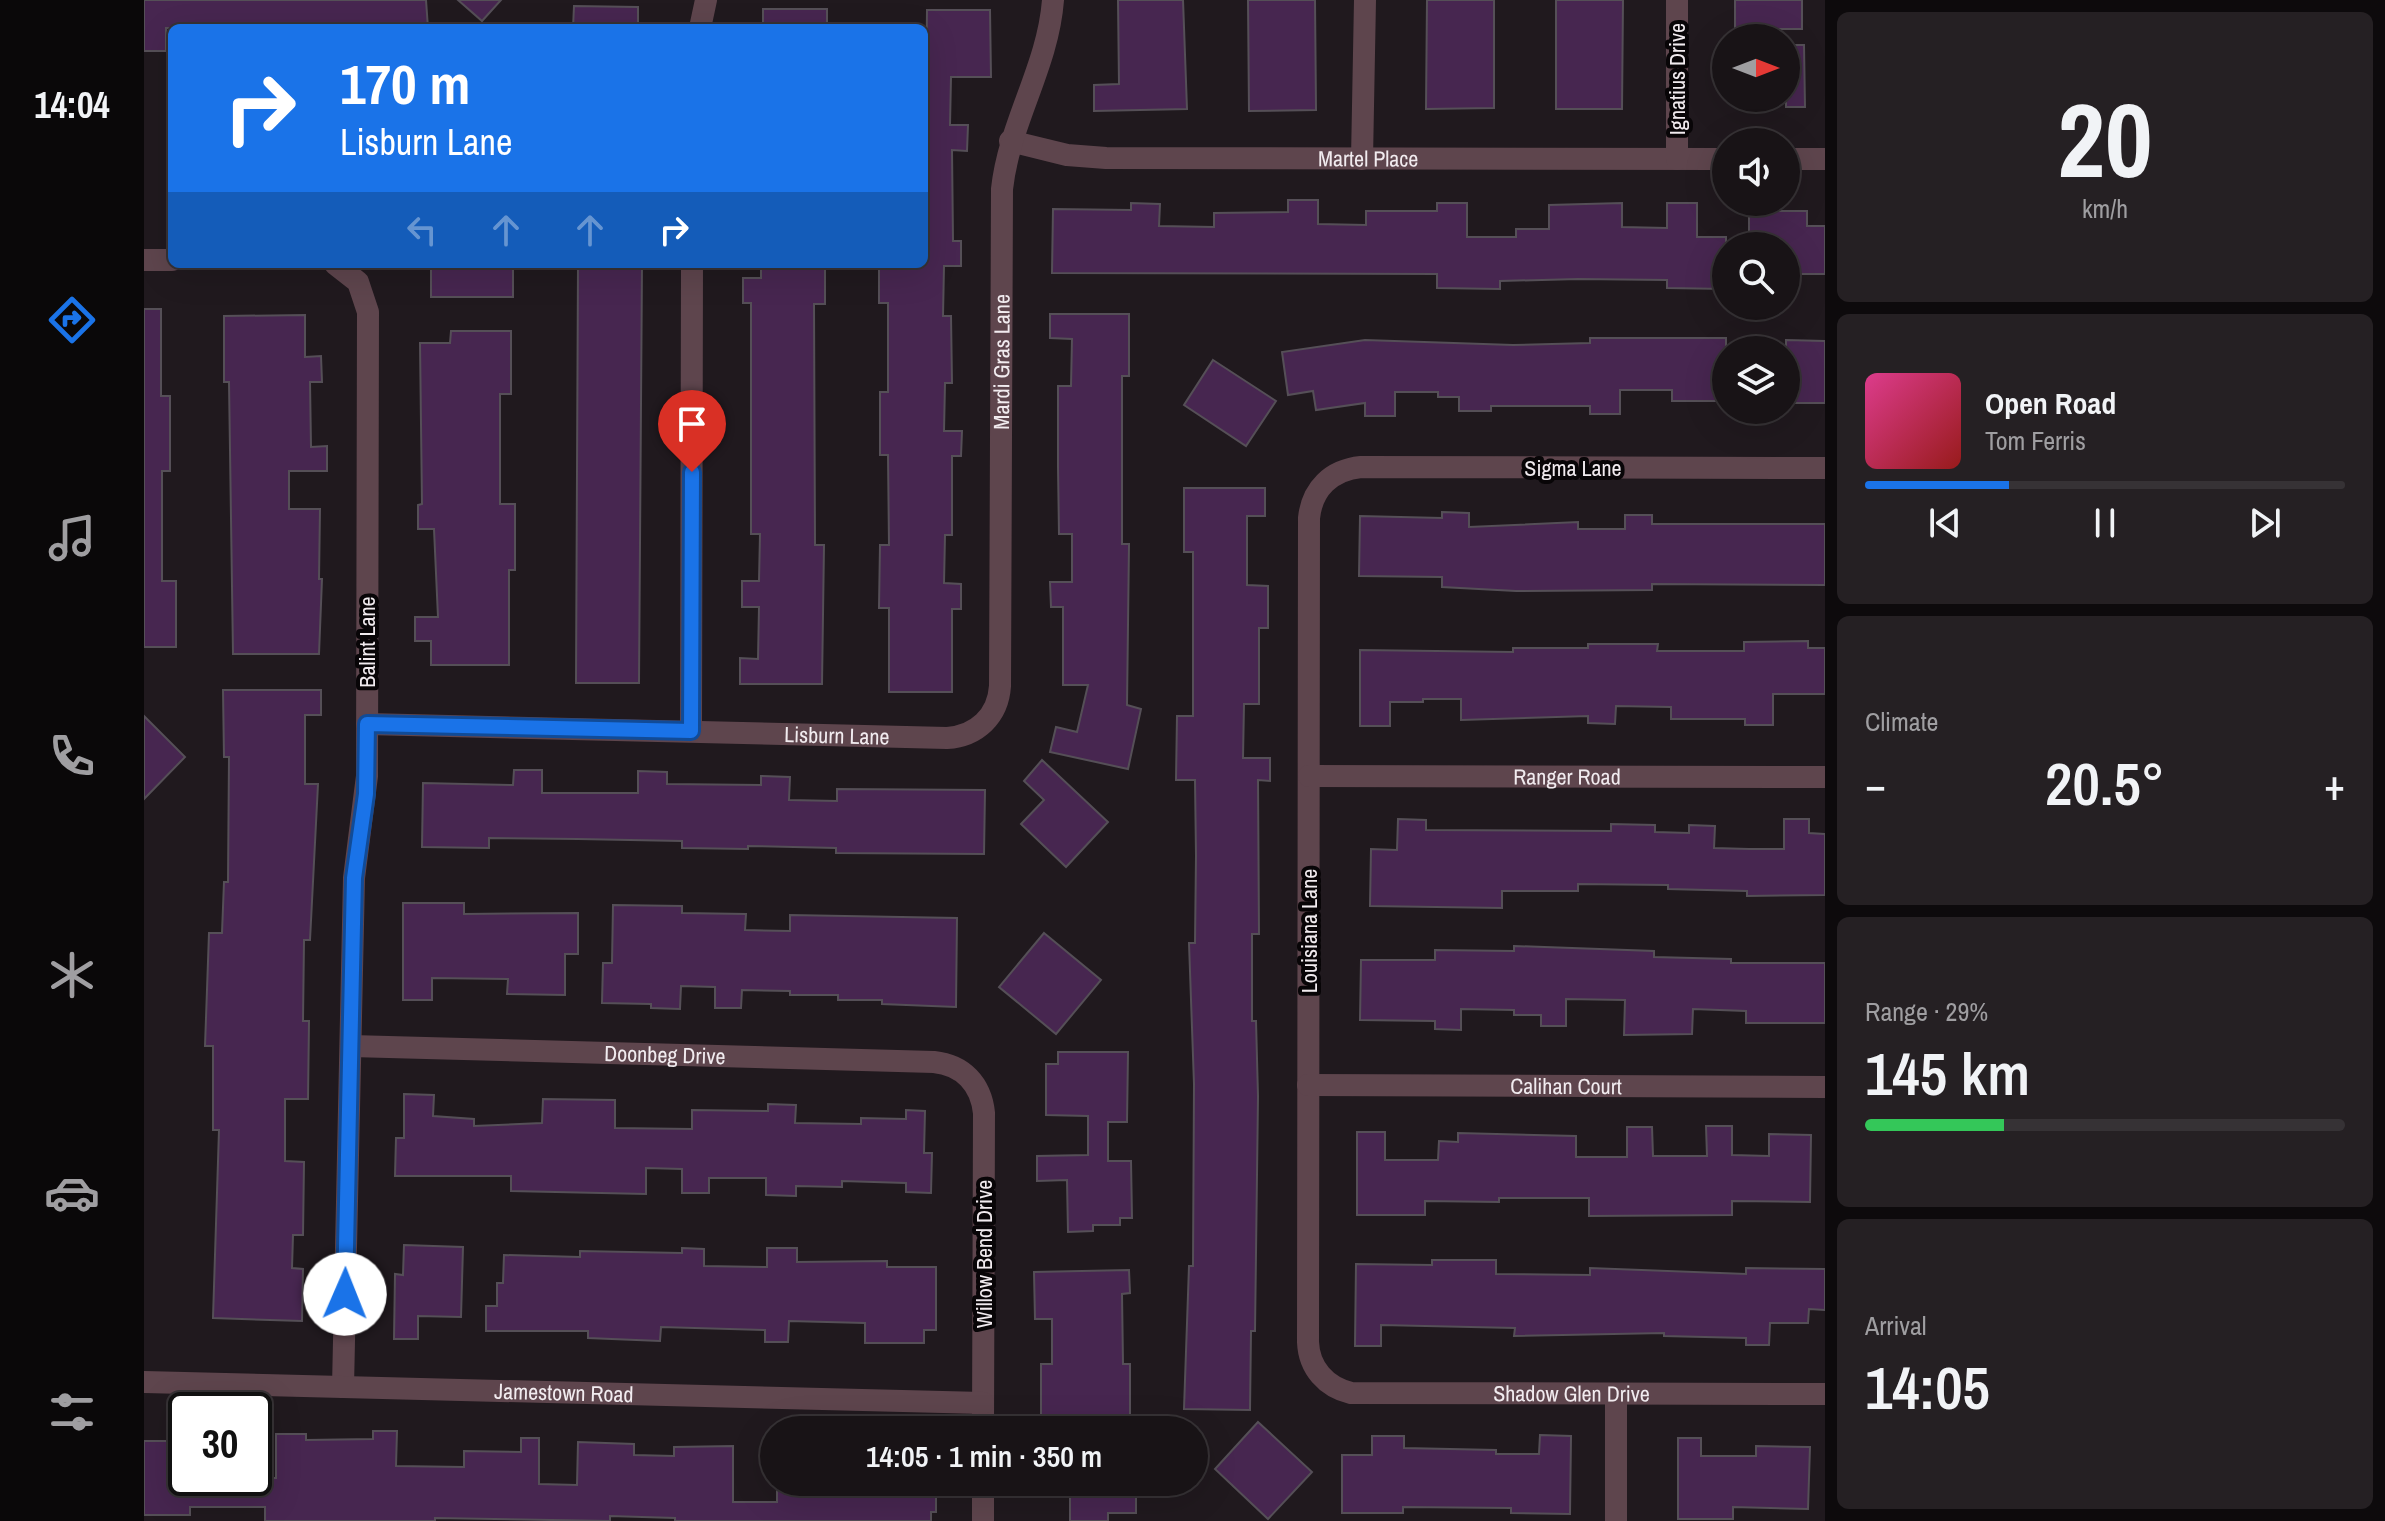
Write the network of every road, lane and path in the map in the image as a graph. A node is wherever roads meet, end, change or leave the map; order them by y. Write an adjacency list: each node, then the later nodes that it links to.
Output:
1 (706, 0): 5 (street)
2 (1053, 0): 6 (street, Mardi Gras Lane)
3 (1365, 0): 7 (street)
4 (1677, 0): 8 (street, Ignatius Drive)
5 (701, 24)
6 (1010, 141): 7 (street, Martel Place); 19 (street, Mardi Gras Lane)
7 (1362, 159): 8 (street, Martel Place)
8 (1677, 159): 9 (street, Martel Place)
9 (1712, 159)
10 (1800, 159): 11 (street)
11 (1825, 159)
12 (144, 260): 13 (street)
13 (168, 260)
14 (340, 268): 18 (street, Balint Lane)
15 (692, 268): 20 (street)
16 (1825, 468): 17 (street, Sigma Lane)
17 (1324, 482): 21 (street, Louisiana Lane)
18 (367, 724): 20 (street, Lisburn Lane); 23 (street, Balint Lane)
19 (982, 726): 20 (street, Lisburn Lane)
20 (691, 731)
21 (1309, 776): 22 (street, Ranger Road); 25 (street, Louisiana Lane)
22 (1825, 777)
23 (351, 1046): 24 (street, Doonbeg Drive); 29 (street, Balint Lane)
24 (973, 1081): 32 (street, Willow Bend Drive)
25 (1308, 1085): 26 (street, Calihan Court); 27 (street, Louisiana Lane)
26 (1825, 1087)
27 (1323, 1379): 30 (street, Shadow Glen Drive)
28 (144, 1382): 29 (street, Jamestown Road)
29 (343, 1387): 32 (street, Jamestown Road)
30 (1616, 1394): 31 (street, Shadow Glen Drive); 36 (street)
31 (1825, 1394)
32 (983, 1403): 33 (street, Willow Bend Drive)
33 (983, 1416)
34 (983, 1496): 35 (street)
35 (983, 1521)
36 (1616, 1521)

